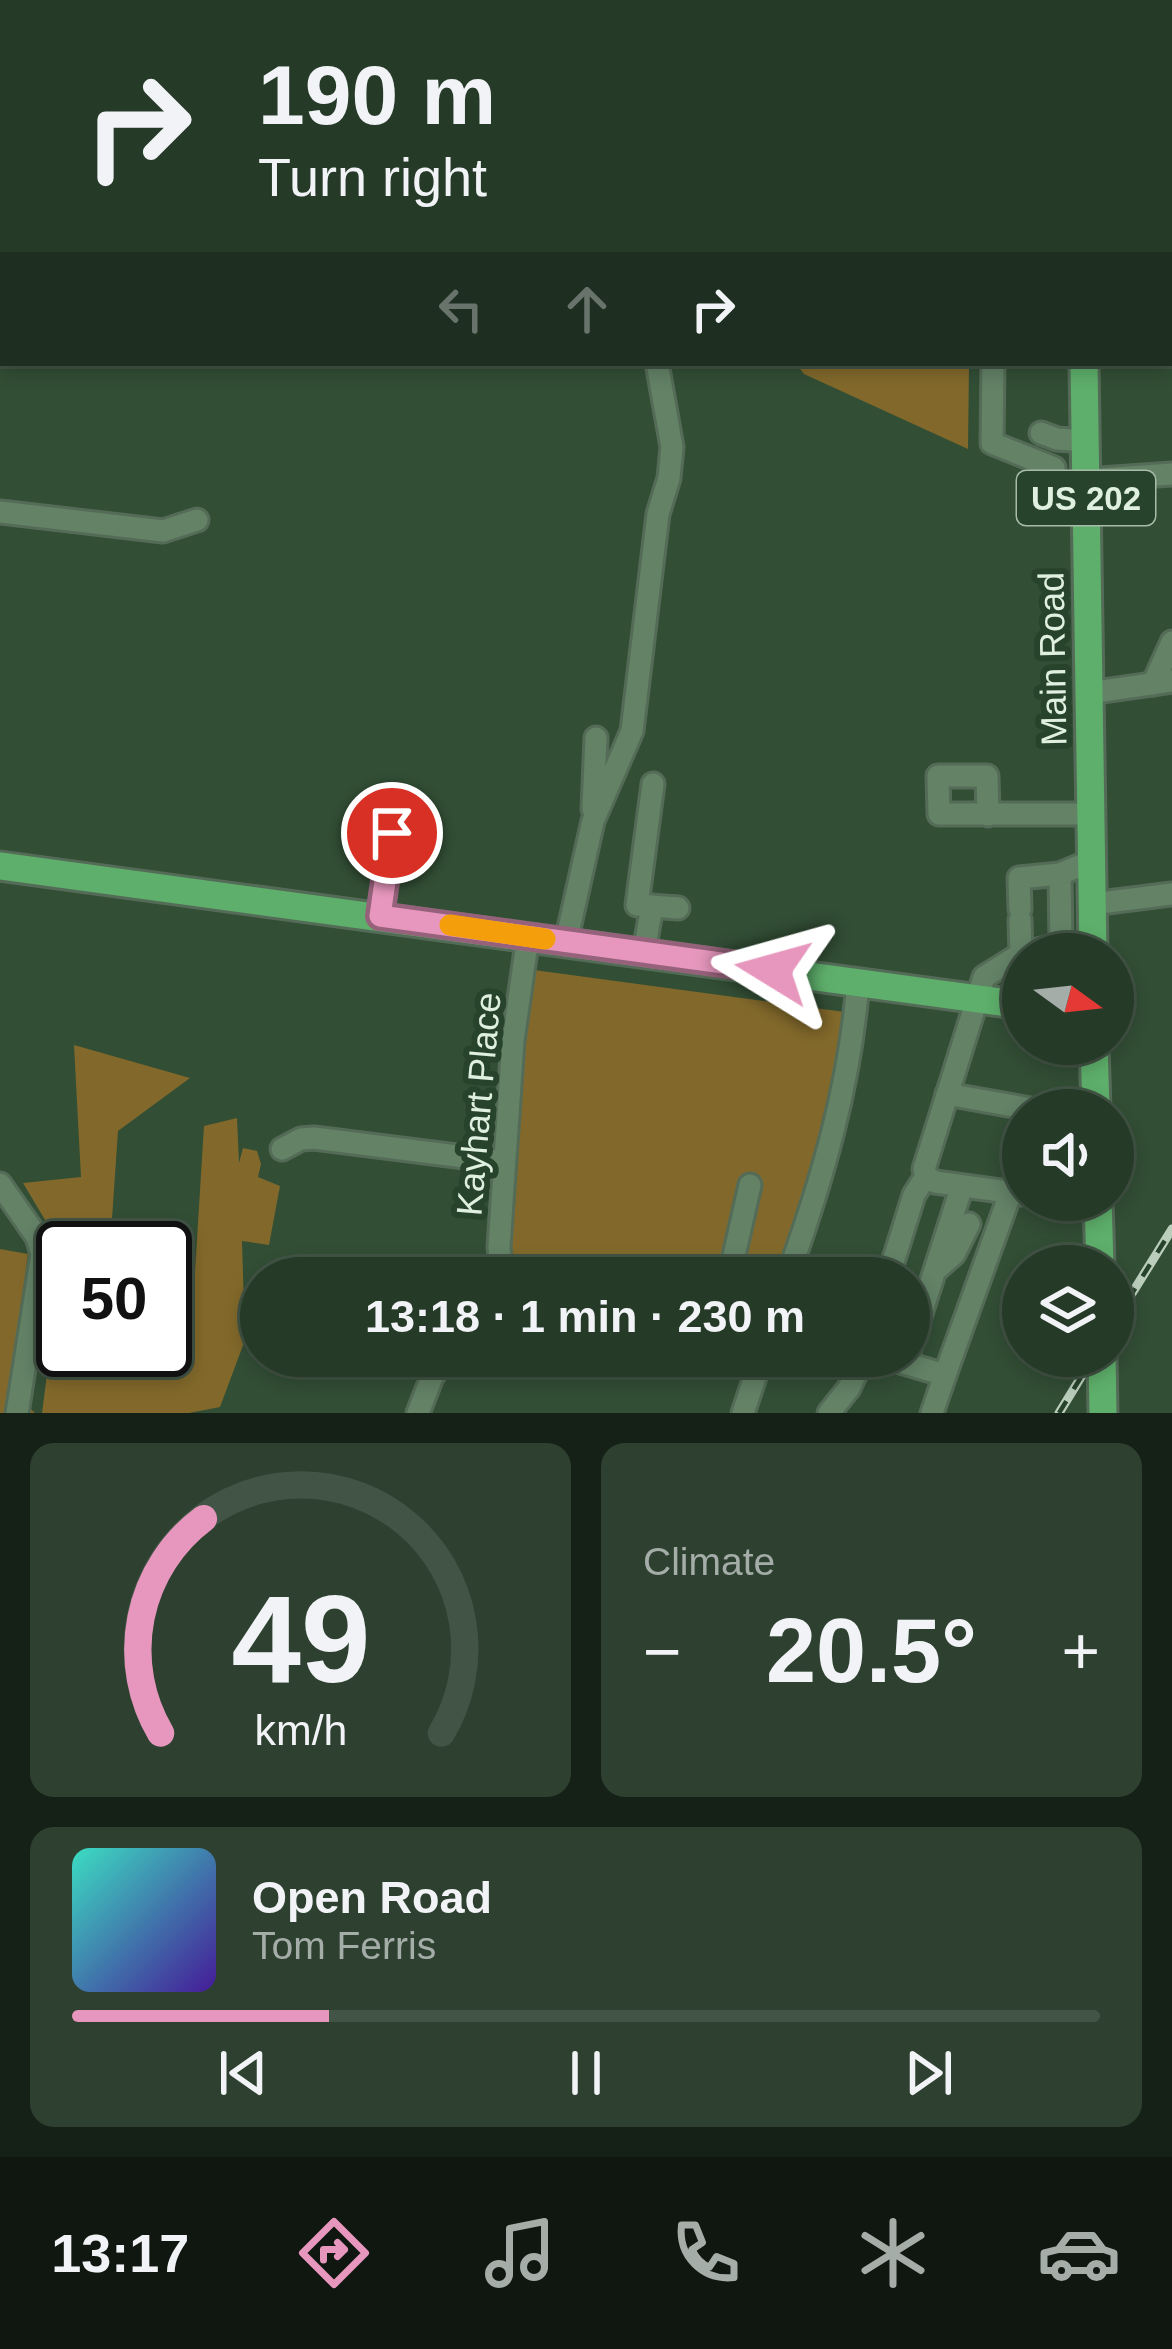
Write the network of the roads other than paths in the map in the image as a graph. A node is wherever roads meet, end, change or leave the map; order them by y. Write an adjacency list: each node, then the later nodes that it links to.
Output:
1 (658, 366): 17 (street)
2 (993, 366): 4 (street)
3 (1082, 366): 4 (main road, Main Road / US 202)
4 (1042, 439): 5 (street); 7 (main road, Main Road / US 202)
5 (1054, 468)
6 (1172, 474): 7 (street)
7 (1086, 480): 12 (main road, Main Road / US 202)
8 (0, 512): 9 (street)
9 (196, 520)
10 (1172, 643): 11 (street)
11 (1163, 682): 12 (street)
12 (1089, 693): 15 (main road, Main Road / US 202)
13 (596, 738): 17 (street)
14 (653, 784): 24 (street)
15 (1090, 814): 16 (street); 19 (main road, Main Road / US 202)
16 (988, 815)
17 (593, 821): 31 (street)
18 (420, 837): 26 (street)
19 (1091, 861): 21 (street); 23 (main road, Main Road / US 202)
20 (0, 868): 26 (main road)
21 (1060, 874): 27 (street); 28 (street)
22 (1172, 893): 23 (street)
23 (1091, 904): 29 (main road, Main Road / US 202)
24 (652, 906): 25 (street); 32 (street)
25 (678, 908)
26 (380, 916): 30 (main road)
27 (1020, 933)
28 (1061, 933)
29 (1092, 933)
30 (528, 936): 31 (main road); 40 (street, Kayhart Place)
31 (566, 941): 32 (main road)
32 (644, 952): 34 (main road)
33 (1002, 965): 35 (street)
34 (858, 982): 35 (main road); 49 (street)
35 (977, 999): 36 (main road); 37 (street)
36 (1002, 1002)
37 (947, 1094): 38 (street); 41 (street)
38 (1002, 1104)
39 (282, 1149): 40 (street)
40 (504, 1162): 47 (street, Kayhart Place)
41 (926, 1176): 45 (street); 50 (street)
42 (0, 1184): 59 (street)
43 (750, 1185): 48 (street)
44 (1002, 1197): 45 (street)
45 (970, 1203): 51 (street); 51 (street)
46 (1005, 1221): 54 (street)
47 (500, 1257)
48 (734, 1257)
49 (795, 1257)
50 (895, 1257)
51 (933, 1274): 52 (street)
52 (930, 1284)
53 (930, 1368): 54 (street)
54 (945, 1375): 63 (street)
55 (431, 1377): 60 (street)
56 (755, 1377): 61 (street)
57 (854, 1377): 62 (street)
58 (1102, 1377): 64 (main road)
59 (17, 1413)
60 (418, 1413)
61 (743, 1413)
62 (829, 1413)
63 (932, 1413)
64 (1103, 1413)

